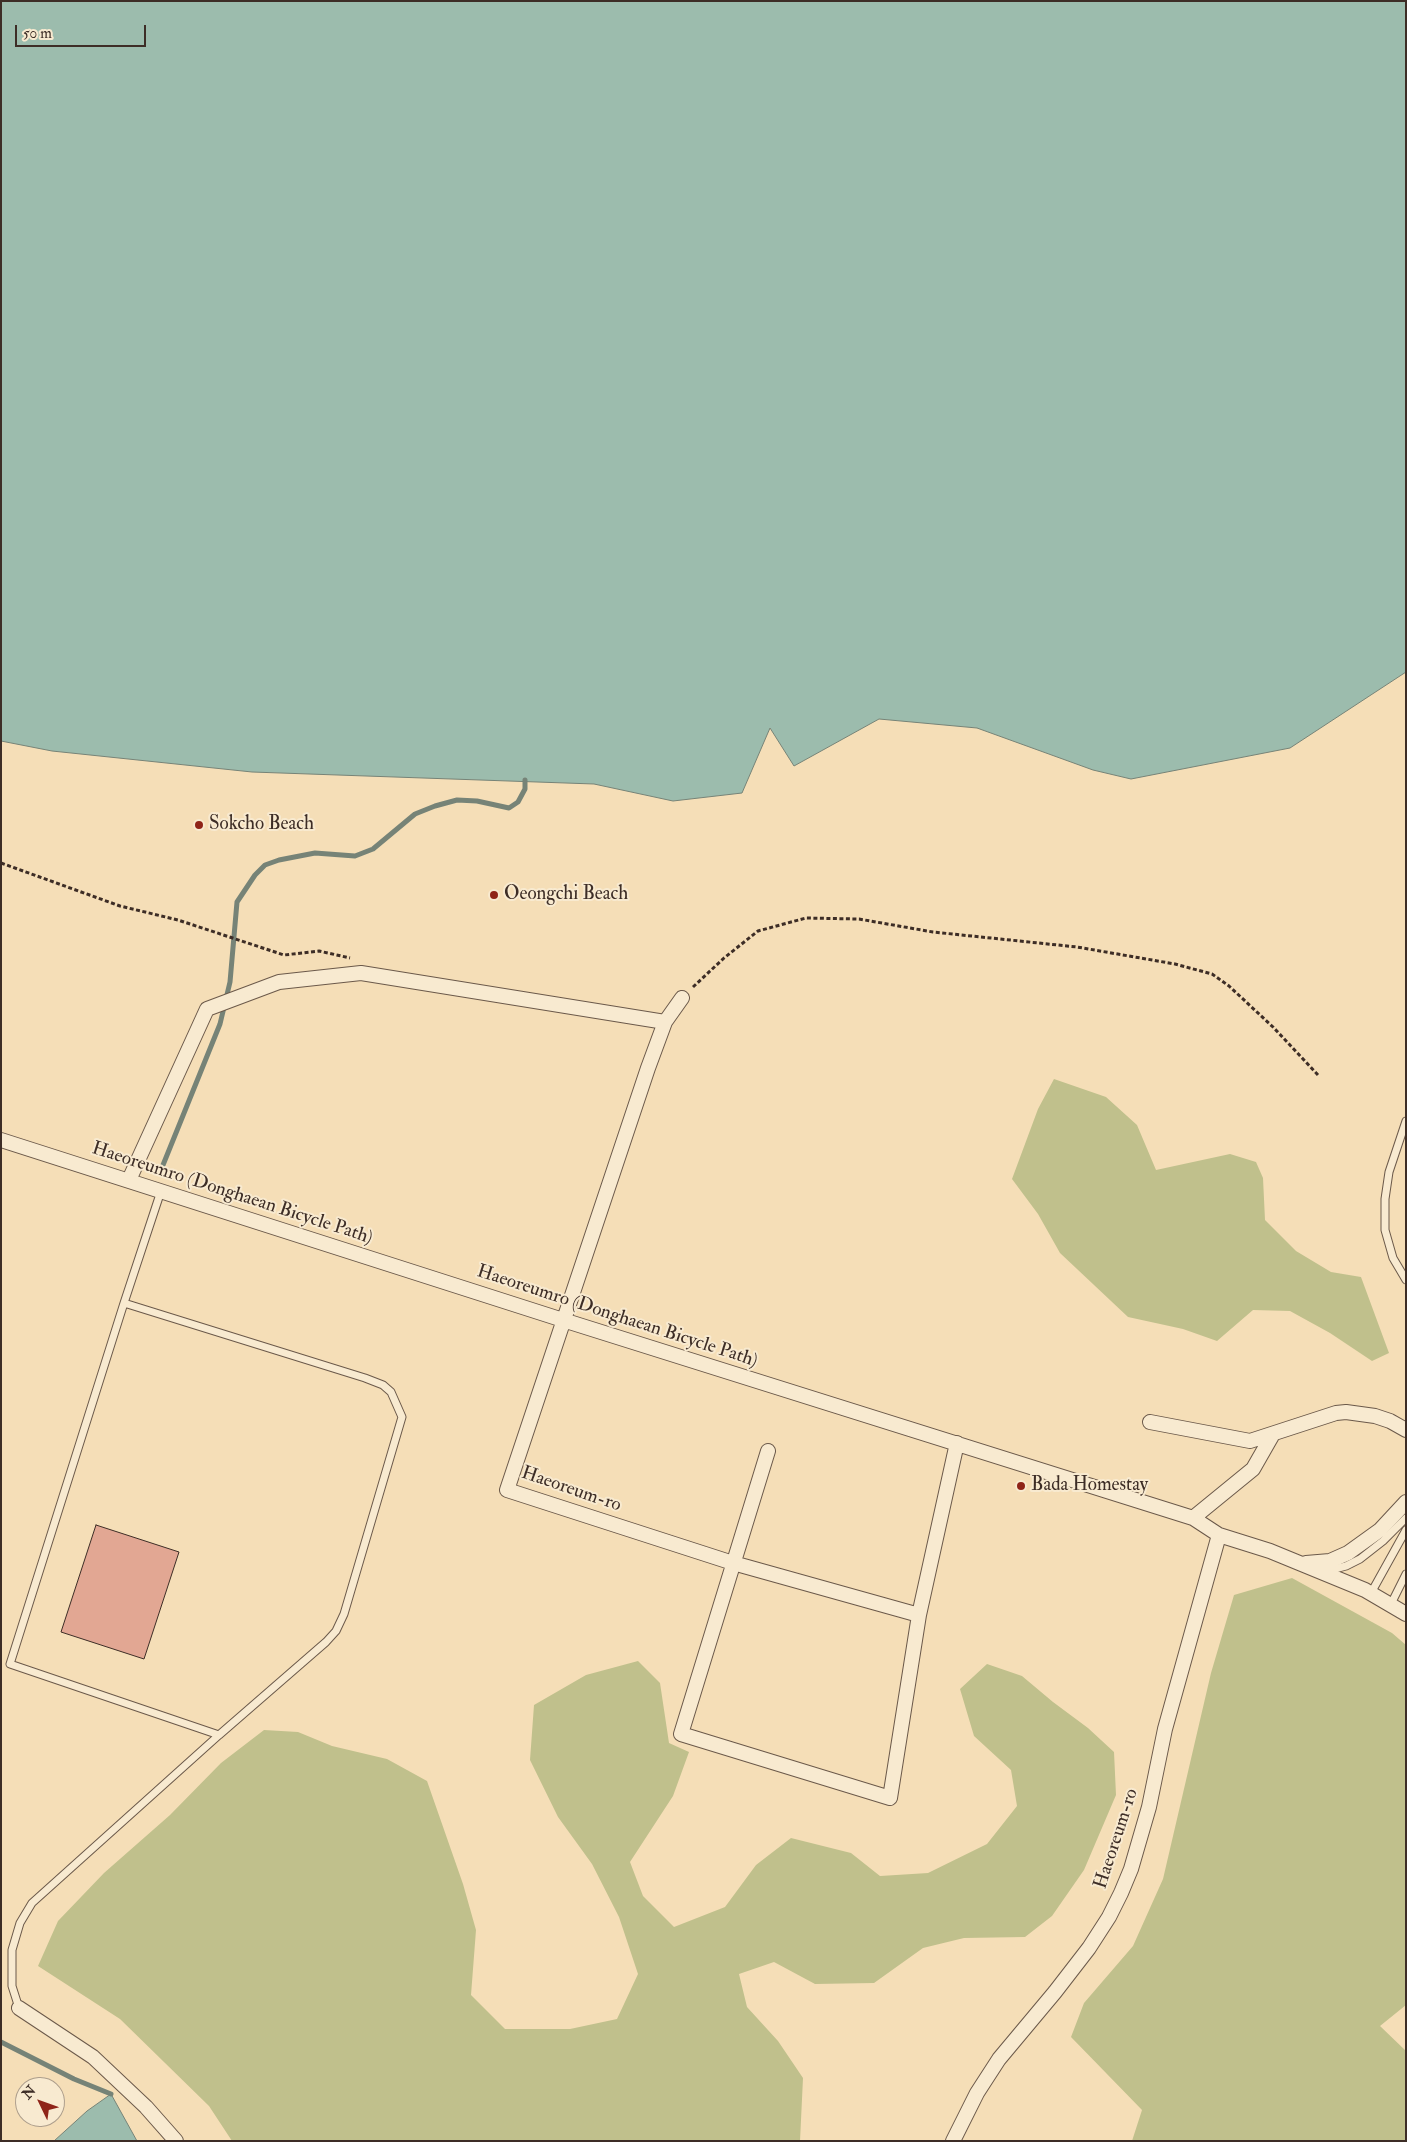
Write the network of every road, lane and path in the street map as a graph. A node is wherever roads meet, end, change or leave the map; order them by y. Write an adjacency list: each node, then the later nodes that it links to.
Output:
1 (1, 863): 2 (path)
2 (263, 948)
3 (682, 998): 4 (street); 5 (path)
4 (665, 1022): 8 (street); 12 (street)
5 (1318, 1075)
6 (1406, 1121): 10 (lane)
7 (1, 1140): 8 (street, Haeoreumro (Donghaean Bicycle Path))
8 (129, 1180): 9 (street, Haeoreumro (Donghaean Bicycle Path))
9 (161, 1190): 11 (lane); 12 (street, Haeoreumro (Donghaean Bicycle Path))
10 (1406, 1280)
11 (124, 1303): 31 (lane); 31 (lane)
12 (563, 1320): 16 (street, Haeoreumro (Donghaean Bicycle Path)); 23 (street, Haeoreum-ro)
13 (1150, 1422): 15 (street)
14 (1406, 1430): 15 (street)
15 (1273, 1434): 19 (street)
16 (957, 1443): 19 (street, Haeoreumro (Donghaean Bicycle Path)); 29 (street)
17 (768, 1451): 23 (street)
18 (1406, 1502): 24 (street)
19 (1193, 1518): 22 (street, Haeoreumro (Donghaean Bicycle Path))
20 (1406, 1518): 25 (lane)
21 (1406, 1530): 27 (lane)
22 (1219, 1535): 24 (street, Haeoreumro (Donghaean Bicycle Path)); 34 (street, Haeoreum-ro)
23 (732, 1563): 29 (street); 29 (street)
24 (1299, 1563): 25 (street, Haeoreumro (Donghaean Bicycle Path))
25 (1316, 1570): 27 (street, Haeoreumro (Donghaean Bicycle Path))
26 (1406, 1574): 28 (lane)
27 (1371, 1593): 28 (street, Haeoreumro (Donghaean Bicycle Path))
28 (1391, 1604): 30 (street, Haeoreumro (Donghaean Bicycle Path))
29 (919, 1614)
30 (1406, 1614)
31 (219, 1735): 32 (lane)
32 (19, 2008): 33 (street)
33 (176, 2141)
34 (953, 2141)

